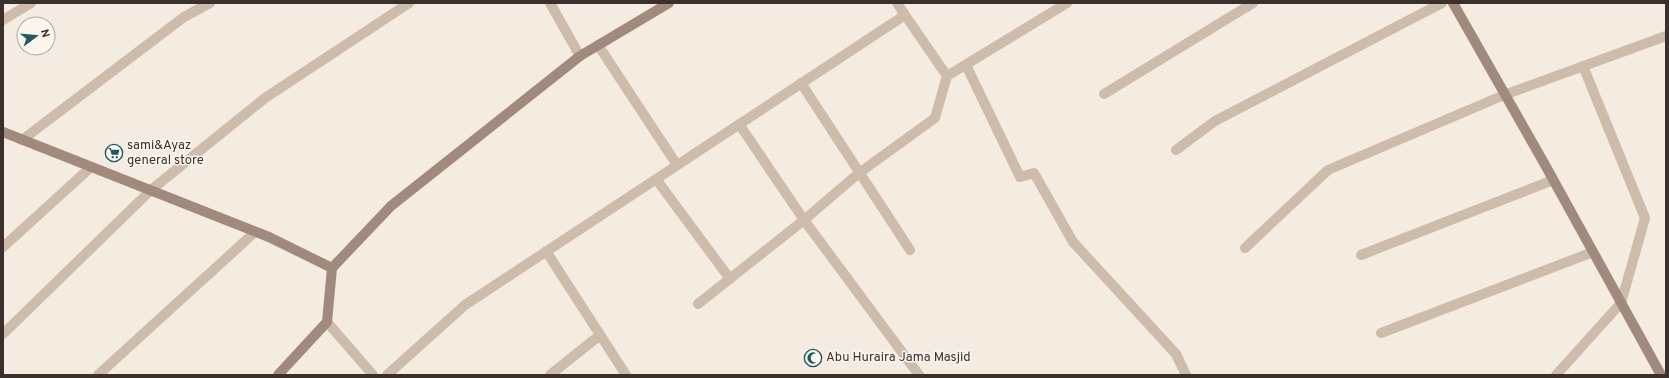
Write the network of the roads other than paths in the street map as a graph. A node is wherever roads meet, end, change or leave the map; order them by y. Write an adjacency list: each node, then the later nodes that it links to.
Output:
1 (31, 3): 12 (street)
2 (210, 3): 24 (street)
3 (409, 3): 31 (street)
4 (550, 3): 15 (street)
5 (669, 3): 14 (street)
6 (897, 3): 11 (street)
7 (1067, 3): 16 (street)
8 (1253, 3): 20 (street)
9 (1442, 3): 25 (street)
10 (1452, 3): 21 (street)
11 (905, 15): 18 (street); 19 (street)
12 (3, 20)
13 (1666, 36): 17 (street)
14 (598, 45): 15 (street); 26 (street)
15 (580, 56): 40 (street)
16 (966, 65): 18 (street); 55 (street)
17 (1584, 66): 21 (street); 42 (street)
18 (947, 76): 28 (street)
19 (801, 84): 22 (street); 28 (street)
20 (1104, 94)
21 (1504, 95): 30 (street); 35 (street)
22 (739, 124): 26 (street); 32 (street)
23 (3, 132): 24 (street)
24 (22, 140): 27 (street)
25 (1176, 150)
26 (677, 165): 29 (street)
27 (92, 167): 31 (street); 34 (street)
28 (859, 174): 32 (street); 36 (street)
29 (656, 179): 37 (street); 41 (street)
30 (1553, 180): 38 (street); 39 (street)
31 (151, 190): 33 (street); 46 (street)
32 (804, 220): 41 (street); 54 (street)
33 (255, 232): 40 (street); 48 (street)
34 (3, 247)
35 (1245, 248)
36 (910, 250)
37 (546, 251): 47 (street); 51 (street)
38 (1593, 252): 42 (street); 45 (street)
39 (1361, 256)
40 (332, 268): 44 (street)
41 (730, 278): 43 (street)
42 (1621, 303): 56 (street); 57 (street)
43 (698, 304)
44 (327, 322): 49 (street); 50 (street)
45 (1381, 333)
46 (3, 334)
47 (600, 335): 52 (street); 53 (street)
48 (101, 374)
49 (278, 375)
50 (373, 375)
51 (387, 375)
52 (550, 375)
53 (626, 375)
54 (919, 375)
55 (1186, 375)
56 (1556, 375)
57 (1661, 375)

